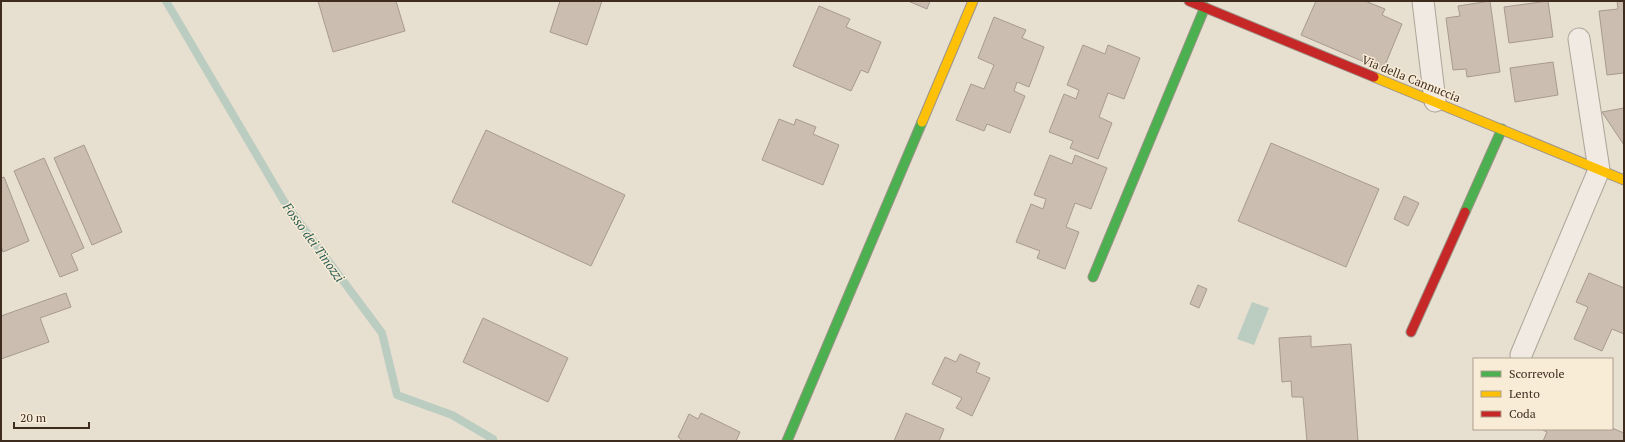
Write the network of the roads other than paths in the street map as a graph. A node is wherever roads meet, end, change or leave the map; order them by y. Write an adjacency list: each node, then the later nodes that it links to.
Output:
1 (973, 1): 13 (street)
2 (1189, 1): 4 (street, Via della Cannuccia)
3 (1423, 1): 6 (street)
4 (1205, 7): 6 (street, Via della Cannuccia); 10 (street)
5 (1579, 39): 8 (street)
6 (1435, 101): 7 (street, Via della Cannuccia)
7 (1502, 129): 8 (street, Via della Cannuccia); 11 (street)
8 (1599, 170): 9 (street, Via della Cannuccia); 12 (street)
9 (1624, 180)
10 (1093, 277)
11 (1411, 332)
12 (1521, 355)
13 (787, 441)

